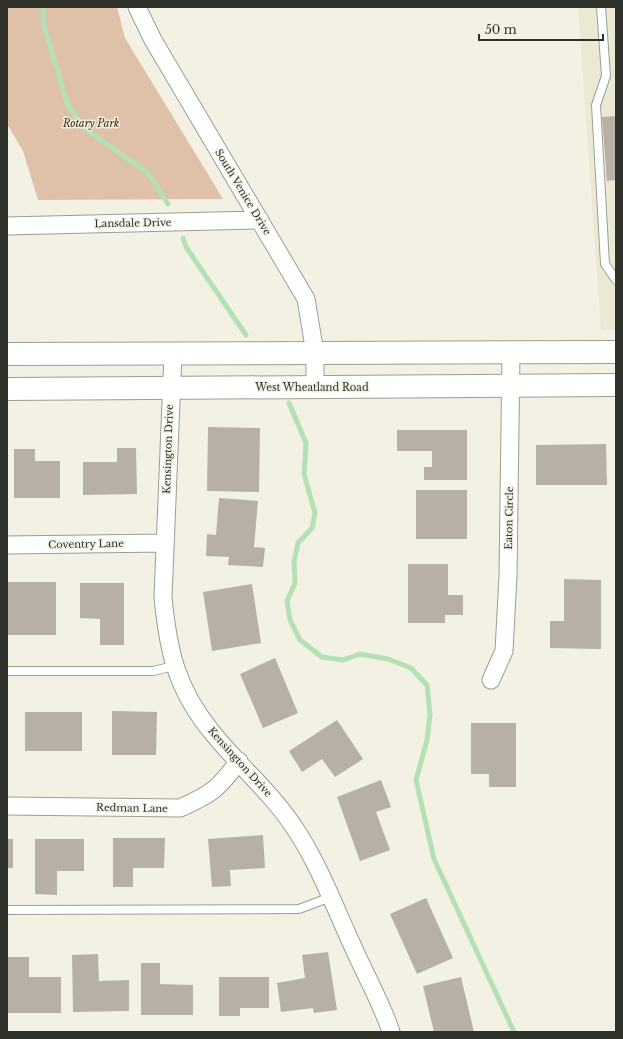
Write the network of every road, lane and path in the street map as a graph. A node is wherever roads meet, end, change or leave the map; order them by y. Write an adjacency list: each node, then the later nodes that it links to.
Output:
1 (138, 7): 3 (street, South Venice Drive)
2 (601, 7): 5 (lane)
3 (260, 220): 4 (street, Lansdale Drive); 9 (street, South Venice Drive)
4 (7, 226)
5 (616, 280)
6 (511, 352): 7 (main road); 9 (main road); 12 (street, Eaton Circle)
7 (616, 352)
8 (172, 353): 9 (main road); 10 (main road); 14 (street, Kensington Drive)
9 (315, 353): 13 (street, South Venice Drive)
10 (7, 354)
11 (616, 384): 12 (main road, West Wheatland Road)
12 (511, 385): 13 (main road, West Wheatland Road); 20 (street, Eaton Circle)
13 (315, 387): 14 (main road, West Wheatland Road)
14 (171, 388): 15 (main road, West Wheatland Road); 16 (street, Kensington Drive)
15 (7, 389)
16 (165, 543): 17 (street, Coventry Lane); 18 (street, Kensington Drive)
17 (7, 545)
18 (174, 666): 19 (lane); 21 (street, Kensington Drive)
19 (7, 671)
20 (491, 680)
21 (239, 761): 22 (street, Redman Lane); 23 (street, Kensington Drive)
22 (7, 806)
23 (330, 897): 24 (lane); 25 (street, Kensington Drive)
24 (7, 910)
25 (391, 1032)

